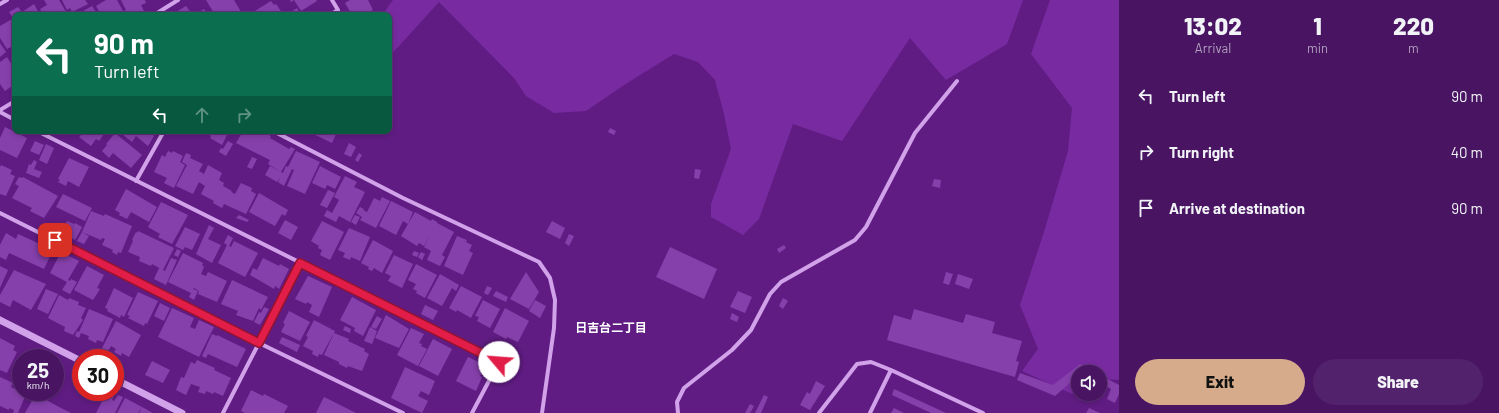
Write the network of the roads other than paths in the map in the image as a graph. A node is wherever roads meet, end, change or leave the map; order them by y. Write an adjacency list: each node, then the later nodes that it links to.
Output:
1 (7, 0): 4 (street)
2 (178, 0): 5 (street)
3 (332, 0): 6 (street)
4 (0, 4)
5 (159, 12)
6 (335, 12)
7 (957, 81): 27 (street)
8 (12, 103): 9 (street)
9 (0, 111): 10 (street)
10 (12, 118)
11 (43, 134): 14 (street)
12 (162, 134): 14 (street)
13 (279, 134): 26 (street)
14 (136, 181): 16 (street)
15 (0, 213): 18 (street)
16 (300, 263): 18 (street); 25 (street)
17 (0, 320): 19 (street)
18 (259, 343): 23 (street); 24 (street)
19 (72, 356)
20 (891, 370): 28 (street); 29 (street); 30 (street)
21 (124, 384): 22 (street)
22 (182, 413)
23 (223, 413)
24 (404, 413)
25 (472, 413)
26 (542, 413)
27 (678, 413)
28 (819, 413)
29 (870, 413)
30 (983, 413)

